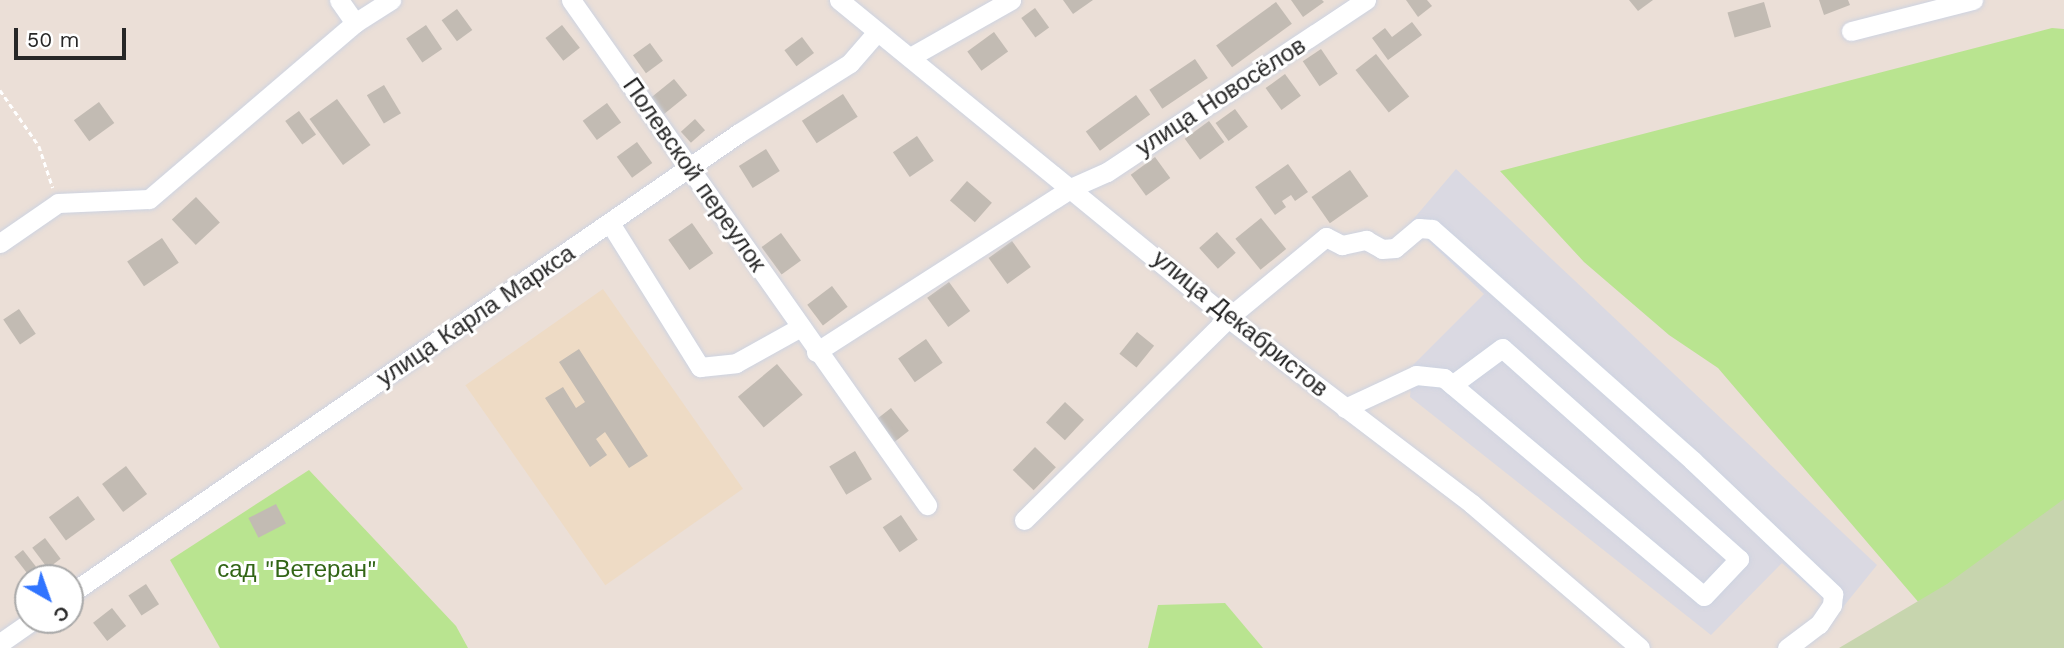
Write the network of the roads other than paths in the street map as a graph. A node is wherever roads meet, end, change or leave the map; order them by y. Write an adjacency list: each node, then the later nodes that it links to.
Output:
1 (339, 0): 8 (street)
2 (391, 0): 8 (street)
3 (571, 0): 12 (street, Полевской переулок)
4 (839, 0): 10 (street, улица Декабристов)
5 (1011, 0): 11 (street)
6 (1366, 0): 13 (street, улица Новосёлов)
7 (1973, 0): 9 (street)
8 (355, 23): 15 (street)
9 (1851, 31)
10 (877, 32): 11 (street, улица Декабристов); 12 (street, улица Карла Маркса)
11 (912, 56): 13 (street, улица Декабристов)
12 (691, 169): 14 (street, улица Карла Маркса); 17 (street, Полевской переулок)
13 (1073, 187): 16 (street, улица Декабристов); 18 (street, улица Новосёлов)
14 (610, 223): 17 (street); 23 (street, улица Карла Маркса)
15 (0, 243)
16 (1228, 318): 20 (street, улица Декабристов); 22 (street); 27 (street)
17 (799, 328): 18 (street, Полевской переулок)
18 (816, 352): 21 (street, Полевской переулок)
19 (1452, 385): 19 (street); 20 (street)
20 (1345, 408): 26 (street, улица Декабристов)
21 (927, 505)
22 (1024, 520)
23 (84, 584)
24 (15, 634): 25 (street)
25 (1, 645)
26 (1640, 648)
27 (1787, 648)

